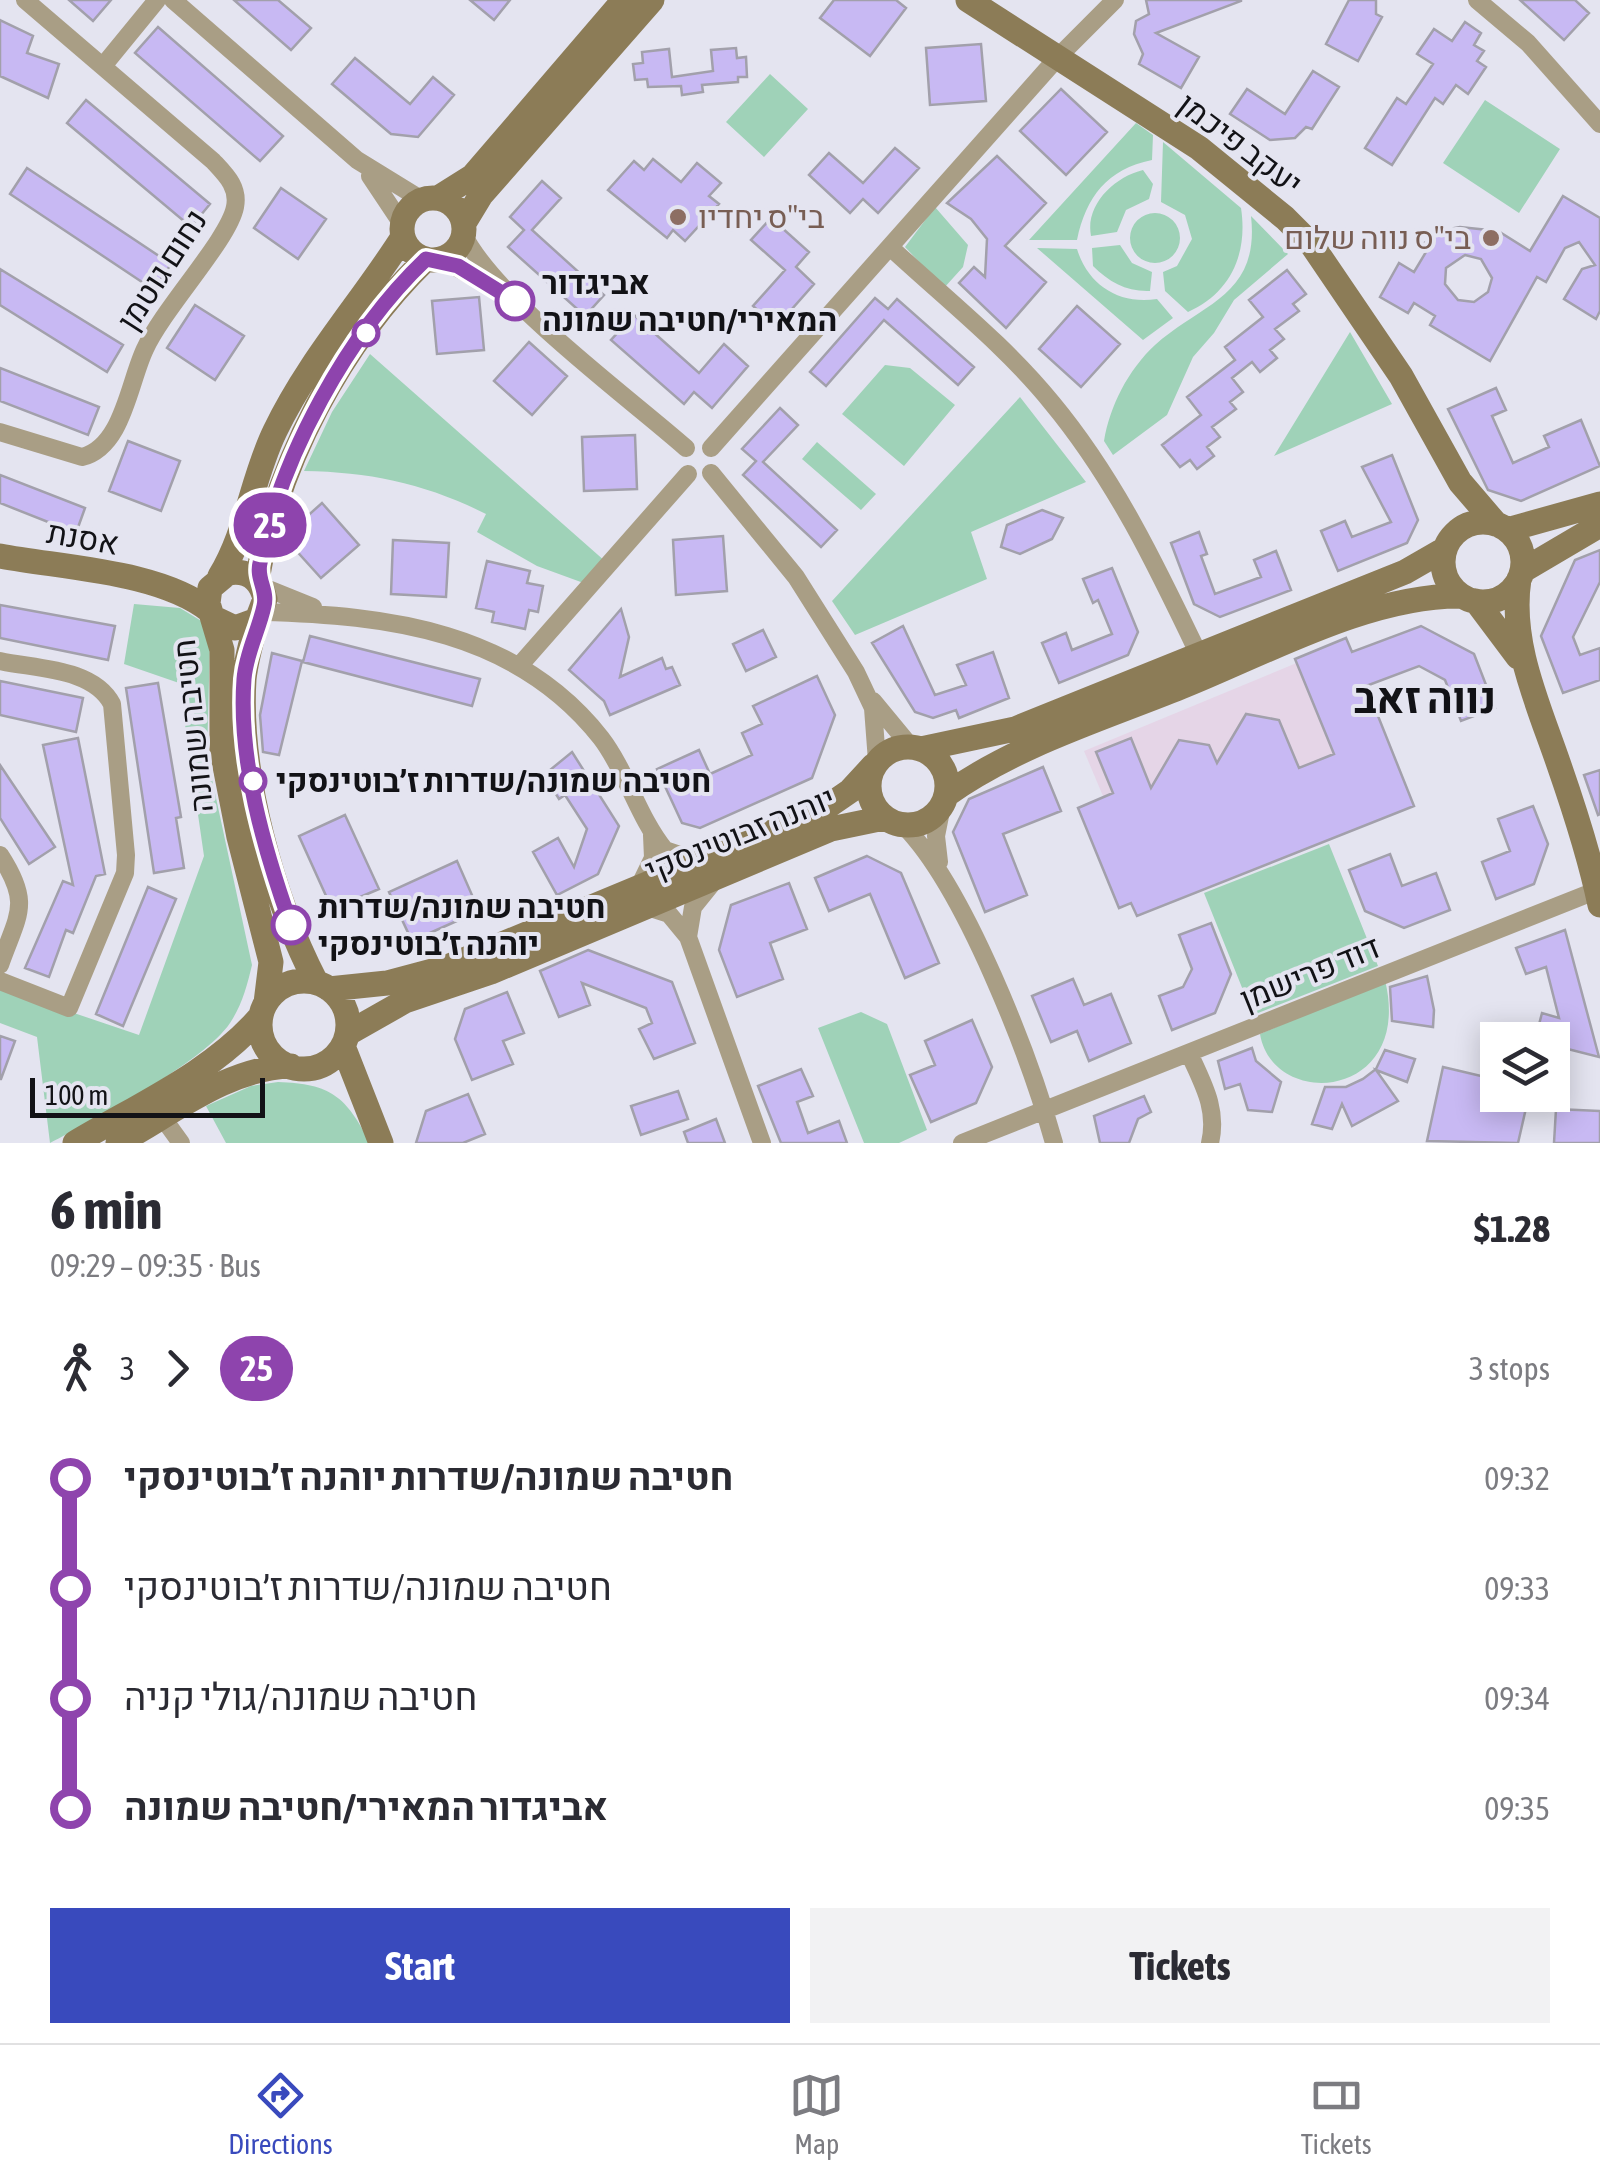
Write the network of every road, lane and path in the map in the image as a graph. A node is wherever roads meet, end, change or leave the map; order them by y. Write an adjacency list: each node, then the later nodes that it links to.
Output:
1 (24, 0): 10 (street, נחום גוטמן)
2 (157, 0): 10 (street)
3 (173, 0): 12 (street)
4 (624, 0): 13 (street)
5 (652, 0): 14 (street)
6 (968, 0): 9 (street, יעקב פיכמן)
7 (1114, 0): 9 (street)
8 (1477, 0): 11 (street)
9 (1058, 56): 16 (street); 22 (street, יעקב פיכמן)
10 (103, 66): 19 (street, נחום גוטמן)
11 (1600, 124)
12 (358, 160): 13 (street); 15 (street)
13 (430, 199): 14 (street); 15 (street)
14 (464, 229): 17 (street); 18 (street)
15 (403, 231): 17 (street); 31 (street)
16 (891, 248): 21 (street); 37 (street)
17 (433, 259): 18 (street); 34 (street, חטיבה שמונה)
18 (523, 306): 20 (street)
19 (0, 432)
20 (686, 448): 21 (street); 24 (street)
21 (710, 448): 23 (street)
22 (1442, 452): 27 (street, יעקב פיכמן); 28 (street, יעקב פיכמן)
23 (712, 473): 24 (street); 41 (street)
24 (688, 474): 39 (street)
25 (1600, 504): 27 (street)
26 (1600, 525): 30 (street)
27 (1502, 527): 28 (street); 30 (street)
28 (1446, 545): 33 (street); 37 (street)
29 (0, 556): 32 (street, אסנת)
30 (1521, 575): 33 (street); 40 (street)
31 (218, 578): 32 (street, אסנת); 34 (street); 36 (street)
32 (154, 584): 36 (street, אסנת)
33 (1469, 598): 40 (street); 44 (street)
34 (259, 600): 35 (street); 35 (street); 36 (street); 55 (street, חטיבה שמונה)
35 (338, 614): 39 (street)
36 (212, 615): 56 (street, חטיבה שמונה)
37 (1200, 655): 42 (street)
38 (0, 662): 54 (street)
39 (520, 666): 46 (street)
40 (1529, 678): 50 (street)
41 (868, 694): 42 (street); 43 (street)
42 (916, 748): 43 (street); 44 (street)
43 (875, 764): 45 (street); 49 (street, יוהנה זבוטינסקי)
44 (944, 800): 45 (street); 48 (street)
45 (894, 822): 48 (street); 49 (street, יוהנה זבוטינסקי)
46 (650, 825): 49 (street); 51 (street)
47 (0, 855): 53 (street)
48 (940, 867): 60 (street)
49 (711, 870): 51 (street, יוהנה זבוטינסקי); 52 (street)
50 (1599, 895): 58 (street, דוד פרישמן)
51 (643, 898): 52 (street); 55 (street, יוהנה זבוטינסקי); 57 (street, יוהנה זבוטינסקי)
52 (688, 937): 67 (street)
53 (0, 965)
54 (0, 981)
55 (322, 985): 56 (street); 57 (street)
56 (264, 1009): 59 (street); 63 (street)
57 (345, 1040): 59 (street); 61 (street)
58 (1190, 1053): 60 (street, דוד פרישמן); 70 (street)
59 (300, 1067): 61 (street); 62 (street)
60 (1045, 1110): 68 (street, דוד פרישמן); 69 (street)
61 (368, 1115): 66 (street)
62 (163, 1118): 64 (street); 65 (street)
63 (75, 1143)
64 (118, 1143)
65 (181, 1143)
66 (381, 1143)
67 (762, 1143)
68 (962, 1143)
69 (1054, 1143)
70 (1210, 1143)

